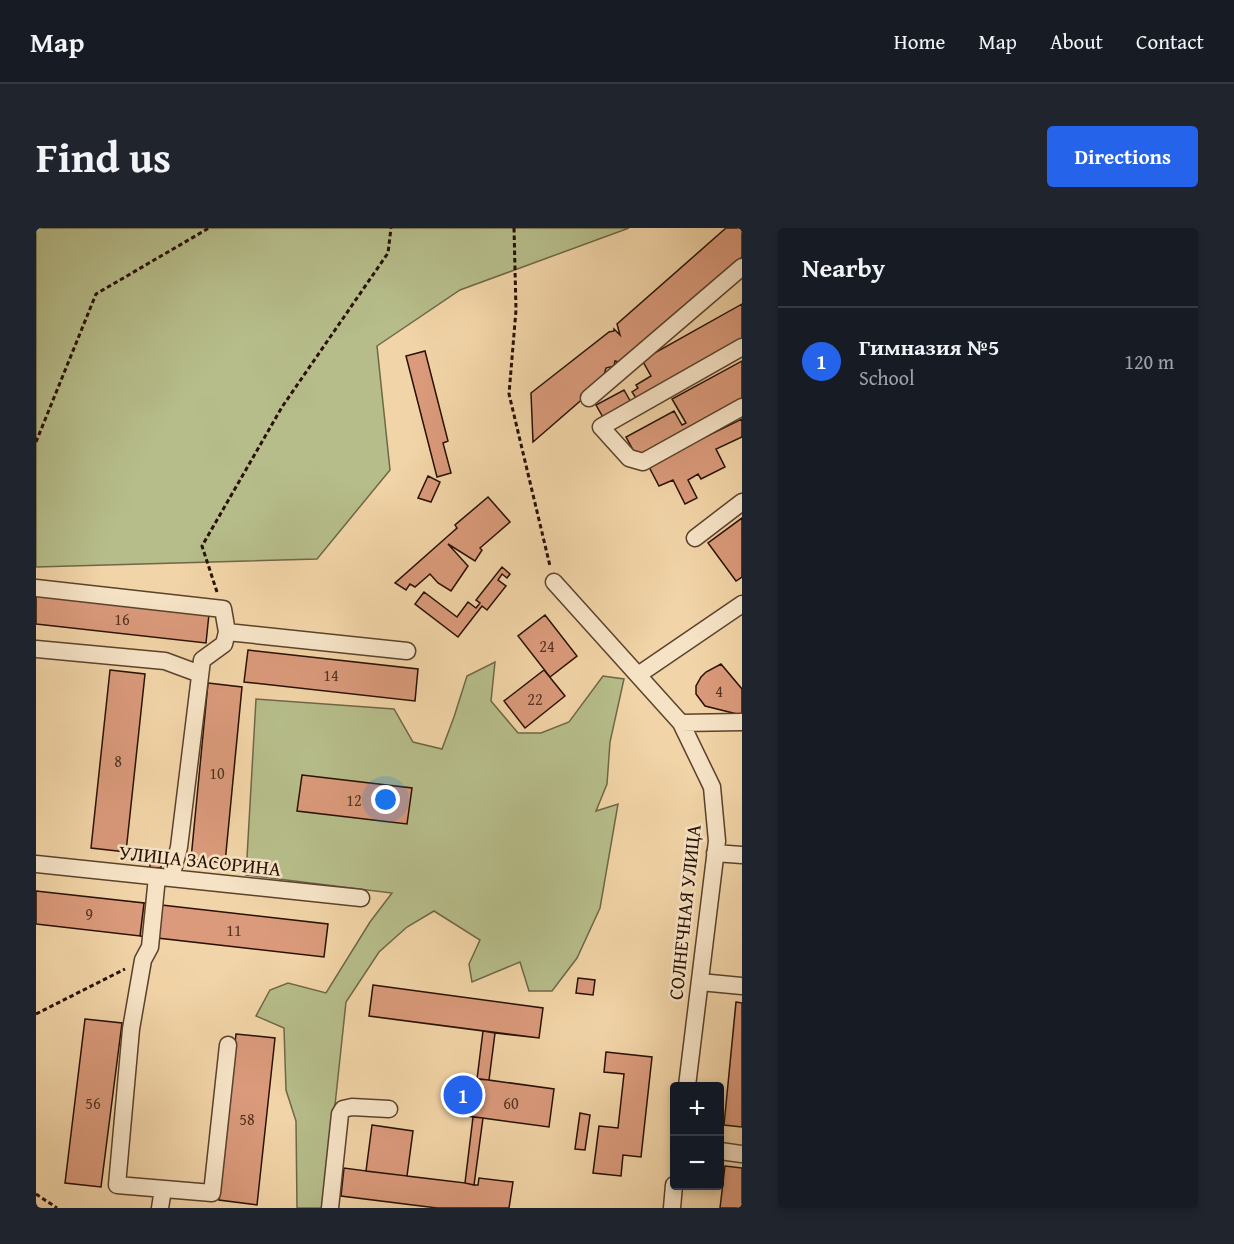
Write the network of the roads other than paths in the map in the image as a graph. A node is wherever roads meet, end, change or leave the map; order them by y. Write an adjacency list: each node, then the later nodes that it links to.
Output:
1 (742, 267): 3 (street)
2 (742, 347): 4 (street)
3 (589, 398)
4 (742, 407)
5 (742, 502): 6 (street)
6 (695, 538)
7 (554, 582): 14 (street, СОЛНЕЧНАЯ УЛИЦА)
8 (36, 588): 10 (street)
9 (742, 604): 14 (street)
10 (227, 632): 12 (street); 13 (street)
11 (36, 649): 13 (street)
12 (407, 651)
13 (200, 674): 20 (street)
14 (638, 675): 16 (street, СОЛНЕЧНАЯ УЛИЦА)
15 (742, 722): 16 (street)
16 (681, 723): 17 (street, СОЛНЕЧНАЯ УЛИЦА)
17 (715, 853): 18 (street); 22 (street, СОЛНЕЧНАЯ УЛИЦА)
18 (742, 855)
19 (36, 864): 20 (street, УЛИЦА ЗАСОРИНА)
20 (164, 878): 21 (street, УЛИЦА ЗАСОРИНА); 29 (street)
21 (361, 897)
22 (700, 982): 23 (street); 25 (street, СОЛНЕЧНАЯ УЛИЦА)
23 (742, 987)
24 (228, 1045): 29 (street)
25 (688, 1082)
26 (389, 1108): 32 (street)
27 (724, 1152): 28 (street)
28 (742, 1154)
29 (163, 1189): 31 (street)
30 (674, 1190): 33 (street)
31 (160, 1208)
32 (330, 1208)
33 (672, 1208)

